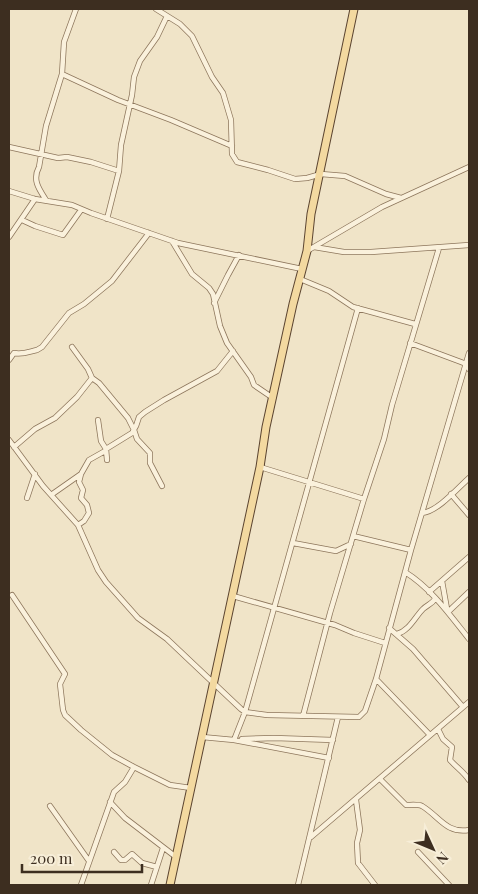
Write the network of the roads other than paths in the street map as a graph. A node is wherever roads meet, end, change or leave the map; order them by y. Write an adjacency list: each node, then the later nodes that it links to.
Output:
1 (76, 9): 5 (street)
2 (156, 9): 4 (street)
3 (354, 9): 12 (main road)
4 (167, 16): 6 (street); 7 (street)
5 (62, 74): 6 (street); 9 (street)
6 (129, 104): 7 (street); 11 (street)
7 (232, 146): 12 (street)
8 (9, 147): 9 (street)
9 (41, 153): 11 (street); 16 (street)
10 (469, 168): 14 (street)
11 (118, 171): 18 (street)
12 (321, 174): 14 (street); 26 (main road)
13 (9, 191): 15 (street)
14 (401, 198): 24 (street)
15 (35, 199): 16 (street); 19 (street)
16 (46, 200): 17 (street)
17 (81, 210): 18 (street); 19 (street)
18 (107, 219): 20 (street)
19 (22, 220): 21 (street)
20 (149, 233): 22 (street); 37 (street)
21 (9, 237)
22 (172, 241): 27 (street); 30 (street)
23 (469, 245): 25 (street)
24 (314, 247): 25 (street); 26 (street)
25 (439, 248): 32 (street)
26 (307, 251): 28 (main road)
27 (239, 256): 28 (street); 30 (street)
28 (302, 270): 29 (main road)
29 (300, 279): 31 (street); 41 (main road)
30 (214, 304): 35 (street)
31 (358, 308): 32 (street); 52 (street)
32 (416, 324): 33 (street)
33 (410, 343): 38 (street); 57 (street)
34 (72, 347): 40 (street)
35 (233, 351): 41 (street); 43 (street)
36 (469, 353): 38 (street)
37 (9, 360)
38 (466, 364): 39 (street); 58 (street)
39 (469, 369)
40 (92, 378): 43 (street); 45 (street)
41 (272, 398): 48 (main road)
42 (98, 420): 46 (street)
43 (134, 430): 46 (street); 53 (street)
44 (9, 440): 45 (street)
45 (14, 447): 49 (street)
46 (105, 450): 47 (street); 50 (street)
47 (107, 460)
48 (260, 467): 52 (street); 71 (main road)
49 (35, 474): 55 (street); 56 (street)
50 (81, 474): 55 (street); 60 (street)
51 (469, 478): 54 (street)
52 (310, 482): 57 (street); 62 (street)
53 (162, 486)
54 (451, 494): 58 (street); 59 (street)
55 (51, 495): 60 (street)
56 (27, 498)
57 (364, 499): 61 (street)
58 (422, 513): 64 (street)
59 (469, 515)
60 (78, 525): 81 (street)
61 (353, 536): 63 (street); 64 (street)
62 (293, 542): 63 (street); 73 (street)
63 (351, 544): 75 (street)
64 (411, 550): 66 (street)
65 (469, 557): 67 (street)
66 (405, 572): 68 (street); 76 (street)
67 (442, 581): 68 (street); 74 (street)
68 (429, 592): 72 (street)
69 (469, 592): 74 (street)
70 (12, 595): 93 (street)
71 (233, 596): 73 (street); 81 (main road)
72 (435, 599): 74 (street); 77 (street)
73 (274, 606): 75 (street); 84 (street)
74 (448, 612): 78 (street)
75 (328, 624): 79 (street); 85 (street)
76 (389, 628): 77 (street); 79 (street)
77 (397, 634): 83 (street)
78 (469, 639)
79 (385, 643): 80 (street)
80 (376, 679): 86 (street); 88 (street)
81 (214, 684): 84 (street); 89 (main road)
82 (469, 702): 83 (street)
83 (463, 707): 87 (street)
84 (246, 712): 85 (street); 90 (street)
85 (304, 716): 86 (street)
86 (338, 717): 91 (street)
87 (438, 729): 88 (street); 95 (street)
88 (430, 735): 94 (street)
89 (202, 737): 90 (street); 96 (main road)
90 (235, 739): 91 (street); 92 (street)
91 (333, 740): 92 (street)
92 (329, 758): 101 (street)
93 (134, 767): 96 (street); 98 (street)
94 (380, 779): 97 (street); 100 (street)
95 (469, 780)
96 (191, 788): 105 (main road)
97 (356, 800): 101 (street); 112 (street)
98 (110, 802): 102 (street); 106 (street)
99 (50, 806): 106 (street)
100 (469, 830)
101 (310, 837): 111 (street)
102 (163, 848): 105 (street); 107 (street)
103 (114, 852): 107 (street)
104 (418, 852): 113 (street)
105 (176, 857): 110 (main road)
106 (89, 860): 108 (street)
107 (157, 867): 109 (street)
108 (81, 885)
109 (151, 885)
110 (170, 885)
111 (298, 885)
112 (375, 885)
113 (449, 885)

